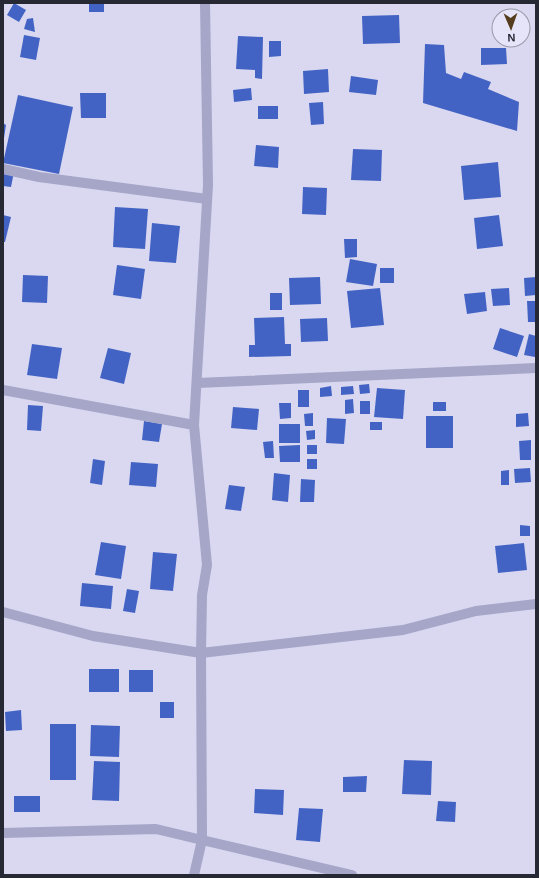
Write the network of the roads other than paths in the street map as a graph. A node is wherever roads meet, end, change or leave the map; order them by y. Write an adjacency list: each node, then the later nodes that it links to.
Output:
1 (205, 3): 3 (street)
2 (3, 169): 3 (street)
3 (207, 199): 5 (street)
4 (536, 368): 5 (street)
5 (196, 383): 7 (street)
6 (3, 390): 7 (street)
7 (194, 425): 10 (street)
8 (536, 604): 10 (street)
9 (3, 612): 10 (street)
10 (201, 653): 12 (street)
11 (3, 833): 12 (street)
12 (202, 840): 13 (street); 14 (street)
13 (194, 875)
14 (352, 875)

